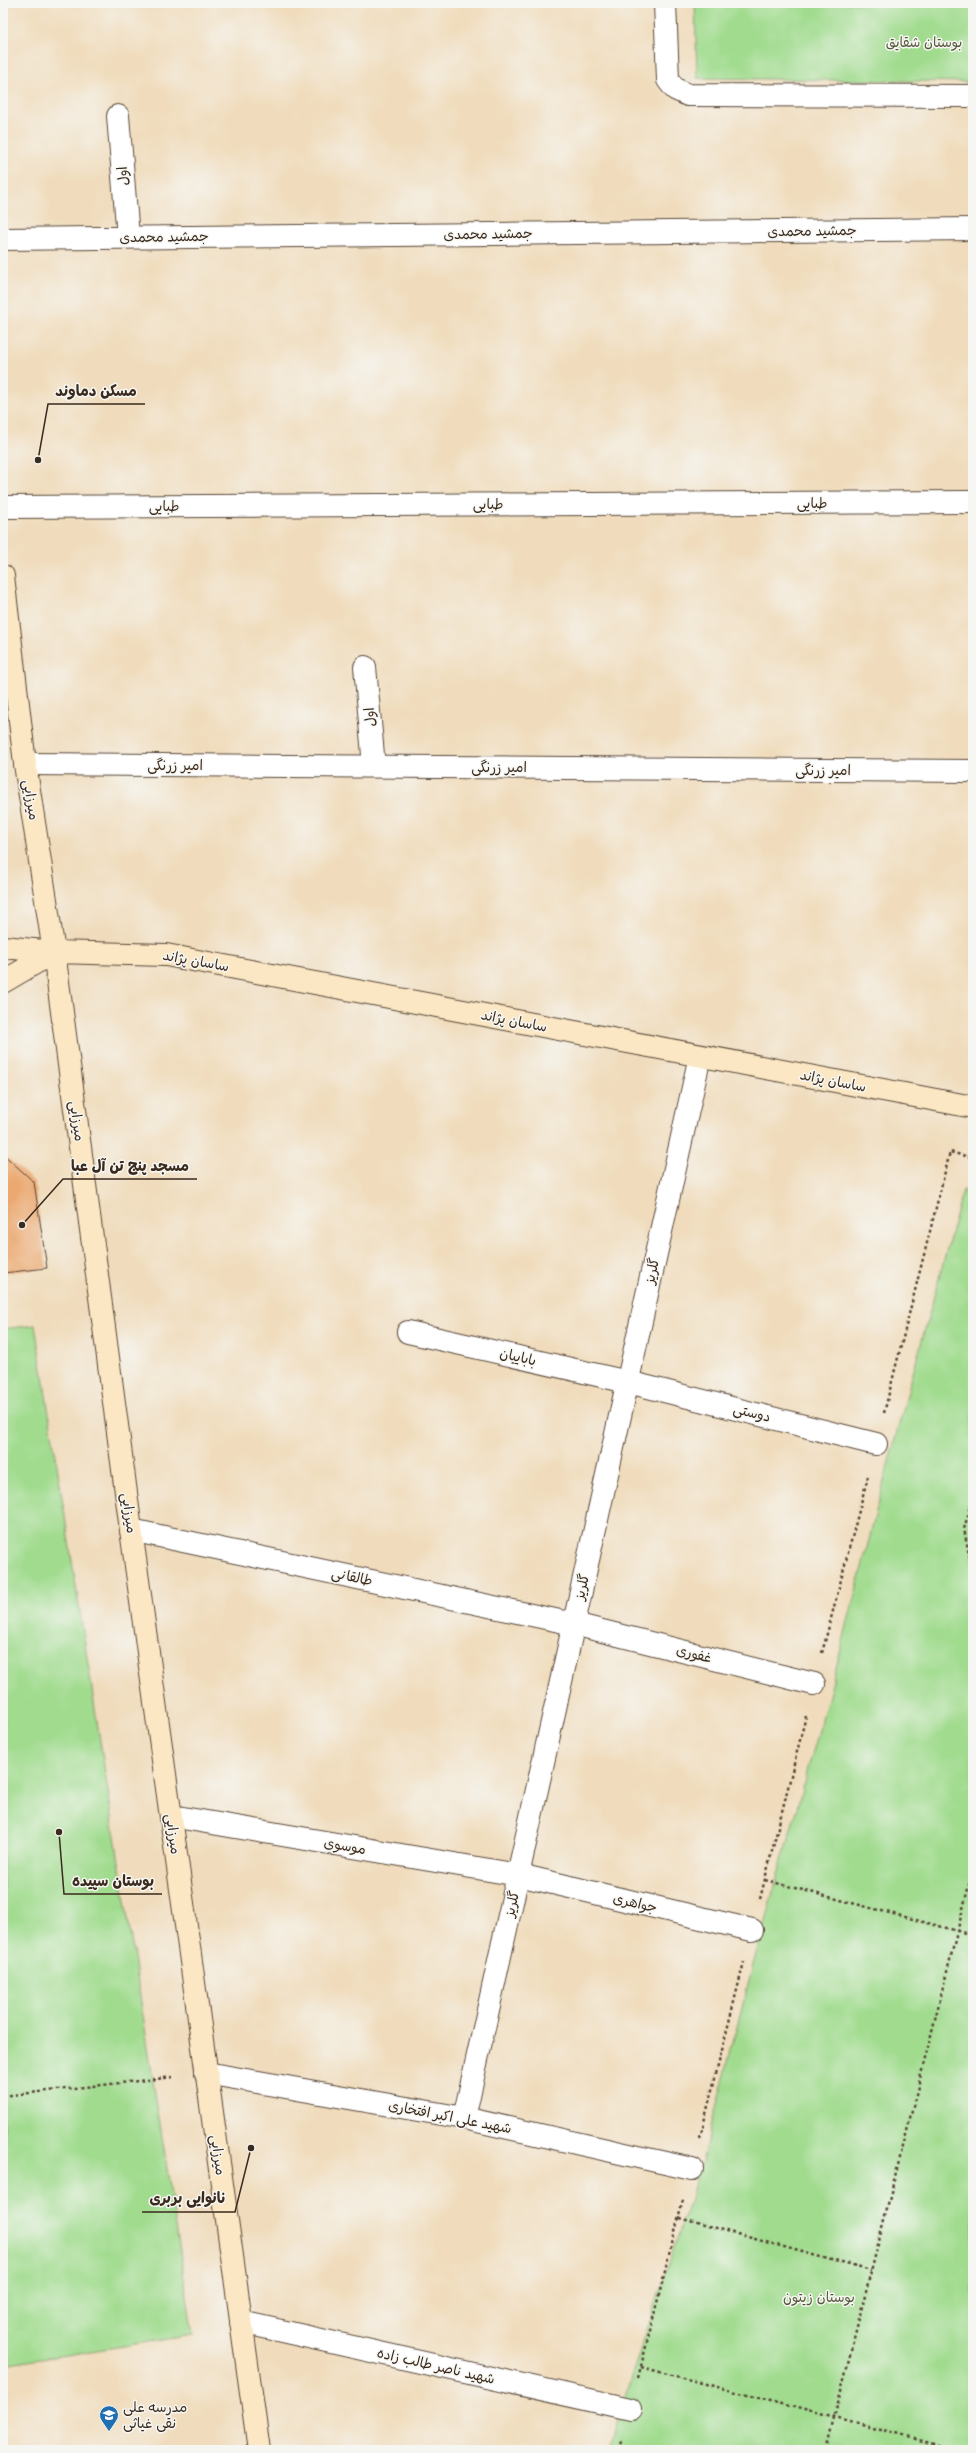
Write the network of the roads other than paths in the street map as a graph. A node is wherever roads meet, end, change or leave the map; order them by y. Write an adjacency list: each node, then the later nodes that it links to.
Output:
1 (665, 3): 2 (street)
2 (973, 96)
3 (118, 116): 5 (street, اول)
4 (973, 229): 5 (street, جمشید محمدی)
5 (128, 237): 6 (street, جمشید محمدی)
6 (3, 239)
7 (973, 502): 8 (street, طبایی)
8 (3, 507)
9 (3, 576): 11 (main road, میرزایی)
10 (365, 667): 12 (street, اول)
11 (25, 764): 12 (street, امیر زرنگی); 15 (main road, میرزایی)
12 (374, 766): 13 (street, امیر زرنگی)
13 (973, 771)
14 (3, 947): 15 (main road, ساسان پژاند)
15 (54, 952): 16 (main road); 17 (main road, ساسان پژاند); 22 (main road, میرزایی)
16 (3, 982)
17 (700, 1056): 18 (main road, ساسان پژاند); 20 (street, گلریز)
18 (973, 1107)
19 (408, 1332): 20 (street, باباییان)
20 (628, 1382): 21 (street, دوستی); 23 (street, گلریز)
21 (876, 1444)
22 (131, 1530): 23 (street, طالقانی); 25 (main road, میرزایی)
23 (574, 1624): 24 (street, غفوری); 26 (street, گلریز)
24 (814, 1684)
25 (171, 1816): 26 (street, موسوی); 28 (main road, میرزایی)
26 (519, 1875): 27 (street, جواهری); 29 (street, گلریز)
27 (752, 1930)
28 (206, 2073): 29 (street, شهید علی اکبر افتخاری); 31 (main road, میرزایی)
29 (464, 2118): 30 (street, شهید علی اکبر افتخاری)
30 (692, 2169)
31 (241, 2322): 32 (street, شهید ناصر طالب زاده); 33 (main road, میرزایی)
32 (630, 2409)
33 (259, 2450)

